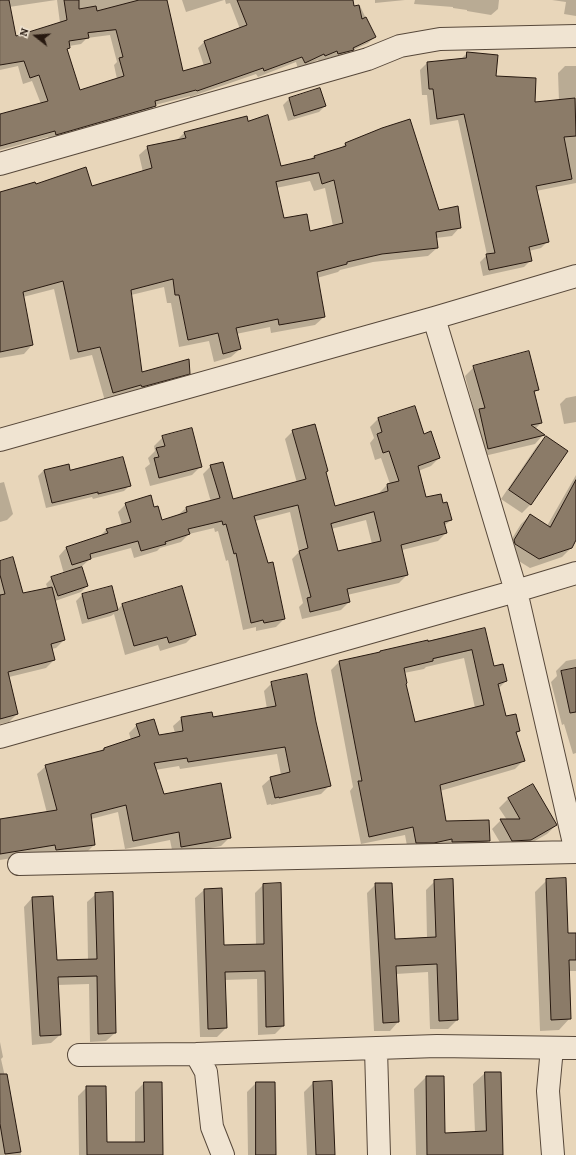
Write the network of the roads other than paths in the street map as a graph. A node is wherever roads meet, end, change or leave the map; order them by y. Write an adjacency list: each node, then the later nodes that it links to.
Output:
1 (576, 36): 2 (street)
2 (0, 164)
3 (576, 276): 4 (street)
4 (434, 318): 5 (street); 7 (street)
5 (0, 440)
6 (576, 573): 7 (street)
7 (516, 591): 8 (street); 9 (street)
8 (0, 736)
9 (576, 852): 10 (street)
10 (19, 864)
11 (376, 1048): 12 (street); 14 (street); 17 (street)
12 (552, 1048): 13 (street); 18 (street)
13 (576, 1048)
14 (196, 1054): 15 (street); 16 (street)
15 (78, 1055)
16 (223, 1155)
17 (379, 1155)
18 (553, 1155)

